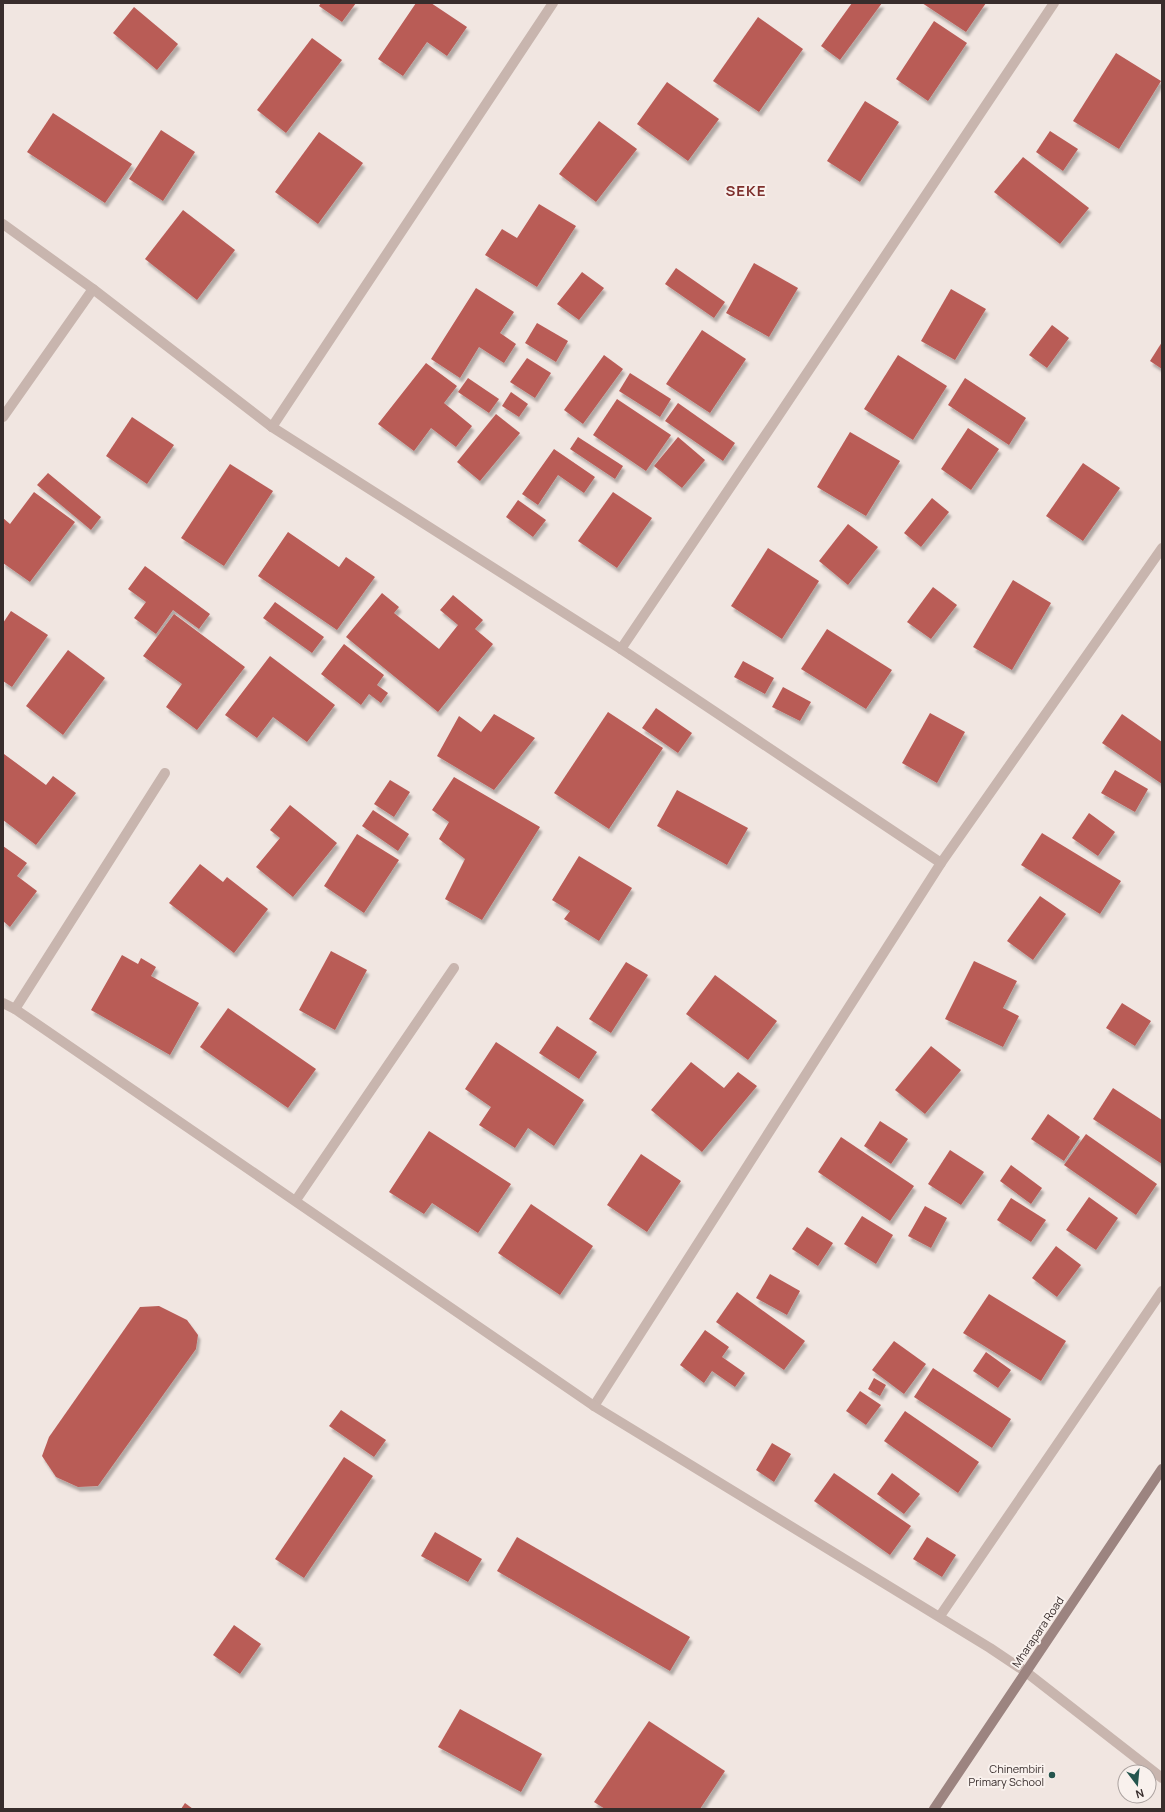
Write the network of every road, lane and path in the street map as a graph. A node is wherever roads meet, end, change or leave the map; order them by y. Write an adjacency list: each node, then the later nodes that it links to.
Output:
1 (552, 3): 6 (street)
2 (1054, 3): 8 (street)
3 (3, 224): 4 (street)
4 (93, 290): 5 (street); 6 (street)
5 (3, 417)
6 (272, 427): 8 (street)
7 (1162, 548): 10 (street)
8 (621, 649): 10 (street)
9 (165, 773): 13 (street)
10 (941, 863): 16 (street)
11 (454, 968): 14 (street)
12 (3, 1003): 13 (street)
13 (15, 1009): 14 (street)
14 (296, 1200): 16 (street)
15 (1162, 1291): 18 (street)
16 (594, 1406): 18 (street)
17 (1162, 1469): 19 (main road, Mharapara Road)
18 (940, 1616): 19 (street)
19 (1026, 1672): 20 (street); 21 (main road, Mharapara Road)
20 (1162, 1778)
21 (934, 1809)

